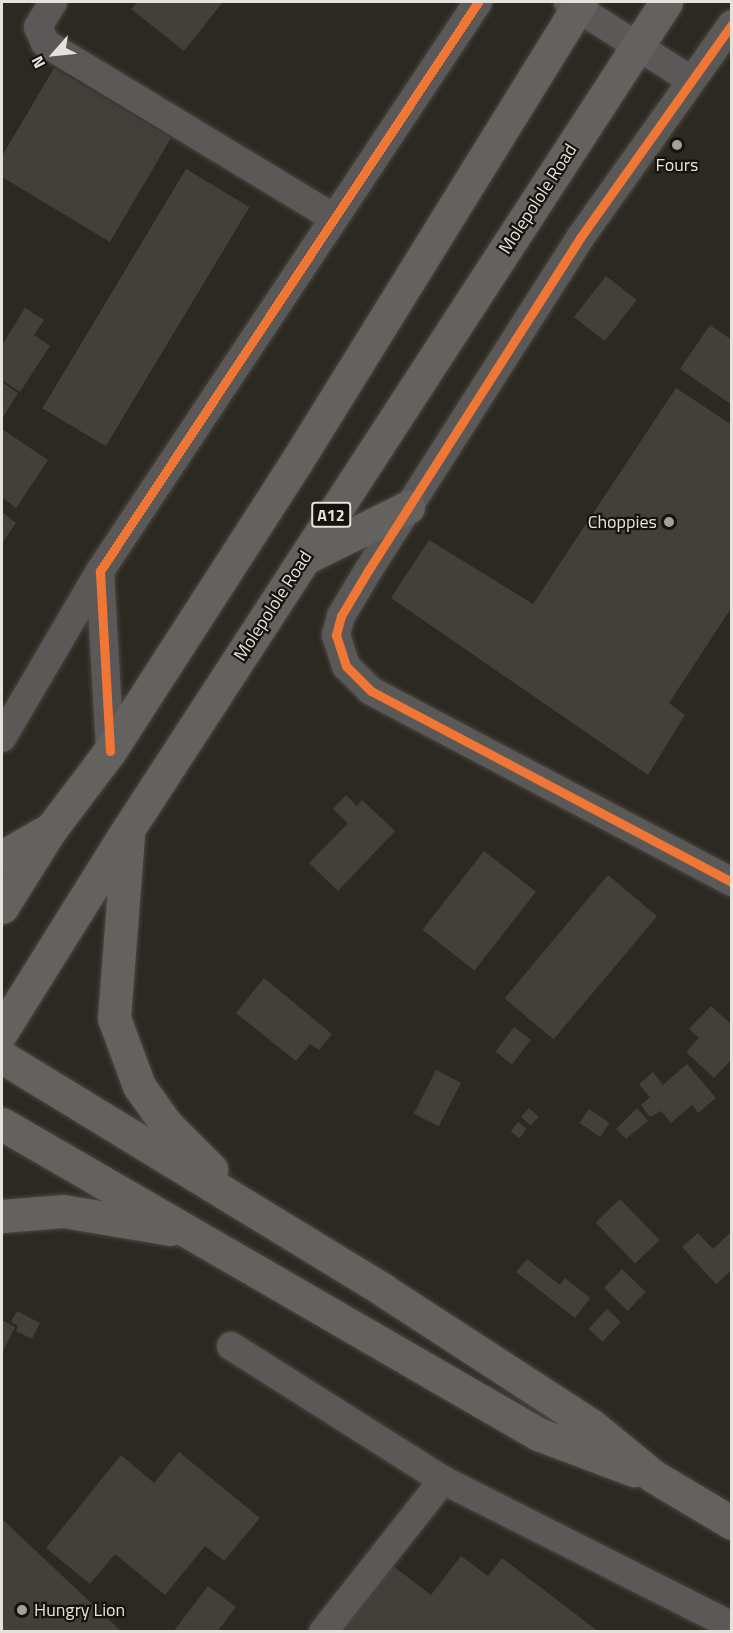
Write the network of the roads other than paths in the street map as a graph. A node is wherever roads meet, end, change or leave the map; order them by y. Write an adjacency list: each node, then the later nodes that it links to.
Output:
1 (53, 2): 8 (street)
2 (478, 2): 8 (street)
3 (666, 2): 6 (main road, Molepolole Road / A12)
4 (575, 3): 6 (street); 13 (main road)
5 (732, 24): 7 (street)
6 (638, 46): 7 (street); 10 (main road, Molepolole Road / A12)
7 (691, 80): 9 (street)
8 (334, 218): 11 (street)
9 (408, 507): 10 (main road); 17 (street)
10 (305, 558): 14 (main road, Molepolole Road / A12)
11 (100, 571): 12 (street); 13 (street)
12 (2, 738)
13 (110, 751): 15 (main road)
14 (129, 828): 19 (main road, Molepolole Road / A12); 22 (main road)
15 (51, 829): 16 (main road); 18 (main road)
16 (2, 857)
17 (732, 882)
18 (2, 907)
19 (2, 1031)
20 (2, 1057): 22 (main road)
21 (2, 1124): 24 (main road)
22 (245, 1203): 26 (main road)
23 (2, 1216): 24 (main road)
24 (194, 1233): 26 (main road)
25 (231, 1346): 27 (street)
26 (652, 1476): 28 (main road)
27 (443, 1480): 29 (street); 30 (street)
28 (732, 1523)
29 (732, 1626)
30 (323, 1632)

